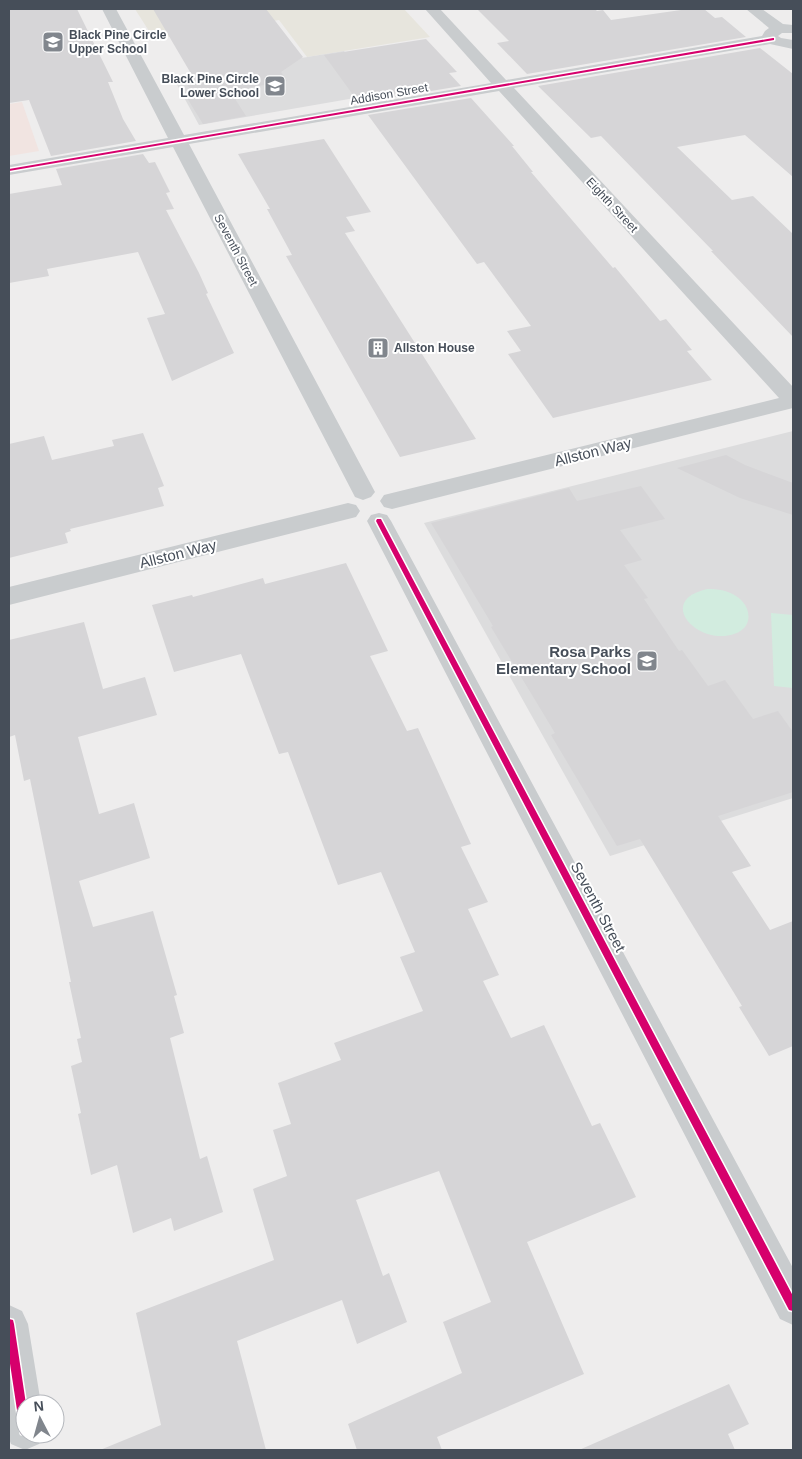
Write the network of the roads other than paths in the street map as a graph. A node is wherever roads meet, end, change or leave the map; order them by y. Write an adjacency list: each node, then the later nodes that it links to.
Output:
1 (109, 9): 7 (street, Seventh Street)
2 (432, 9): 6 (street, Eighth Street)
3 (753, 9): 4 (street)
4 (782, 32): 5 (street); 6 (street, Addison Street)
5 (793, 44)
6 (502, 86): 7 (street, Addison Street); 9 (street, Eighth Street)
7 (180, 142): 8 (street, Addison Street); 10 (street, Seventh Street)
8 (9, 170)
9 (793, 401): 12 (street, Allston Way)
10 (363, 492): 11 (street); 12 (street)
11 (348, 511): 12 (street); 13 (street, Allston Way)
12 (385, 511): 14 (street, Seventh Street)
13 (9, 596)
14 (793, 1306)
15 (9, 1324): 16 (street)
16 (20, 1394)

